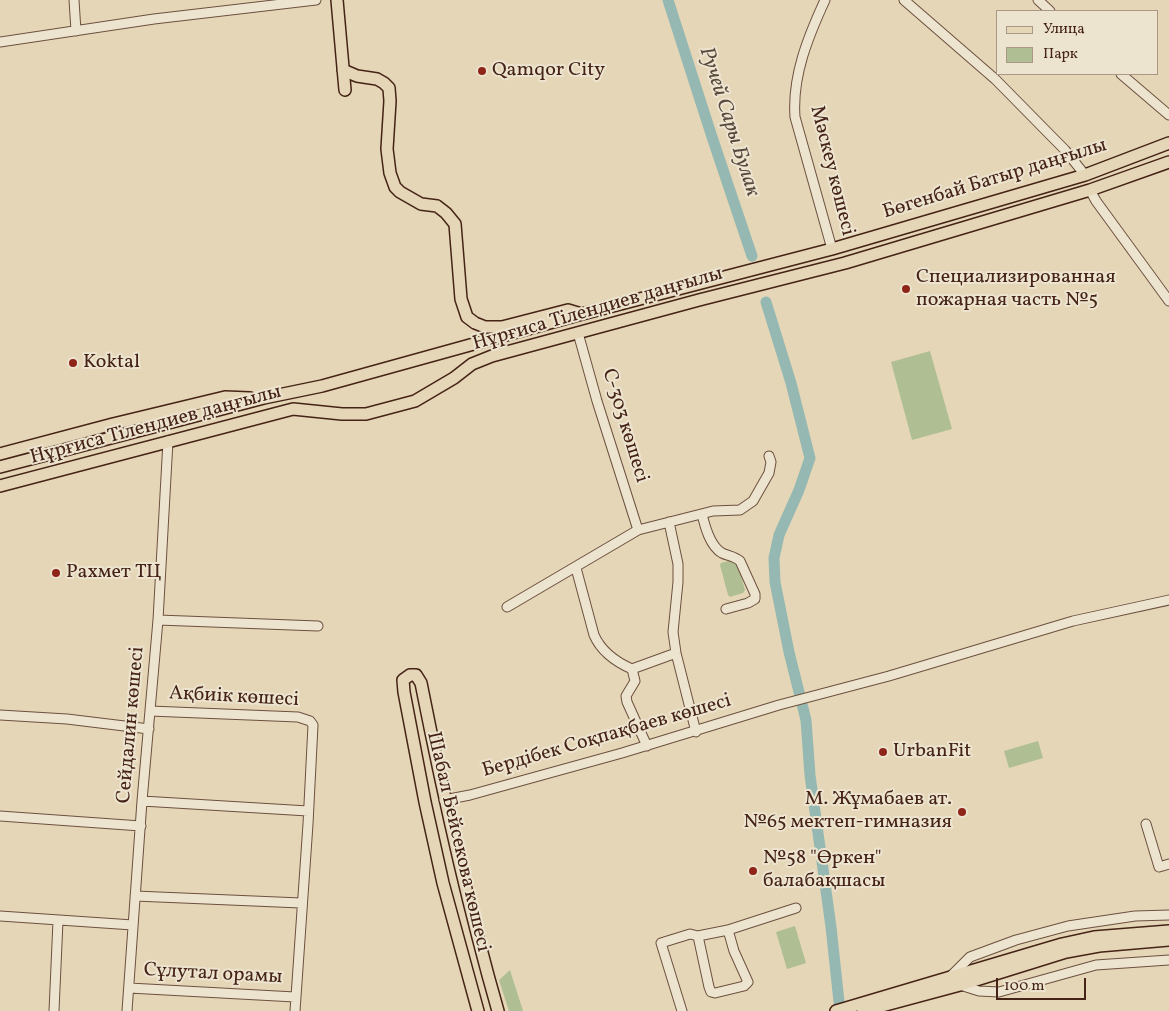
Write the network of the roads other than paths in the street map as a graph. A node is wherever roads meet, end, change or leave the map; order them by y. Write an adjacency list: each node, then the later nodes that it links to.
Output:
1 (74, 0): 8 (street)
2 (316, 0): 8 (street)
3 (337, 0): 10 (main road)
4 (825, 0): 20 (street, Мәскеу көшесі)
5 (904, 0): 11 (street)
6 (1038, 0): 7 (street)
7 (1049, 10)
8 (76, 31): 9 (street)
9 (0, 42)
10 (344, 70): 14 (main road); 25 (main road)
11 (996, 74)
12 (1122, 75): 15 (street)
13 (998, 76): 18 (street)
14 (345, 90)
15 (1169, 115)
16 (1169, 143): 18 (main road, Бөгенбай Батыр даңғылы)
17 (1169, 162): 19 (main road, Бөгенбай Батыр даңғылы)
18 (1085, 175): 19 (main road); 20 (main road, Бөгенбай Батыр даңғылы)
19 (1090, 190): 21 (main road, Бөгенбай Батыр даңғылы); 24 (street)
20 (832, 249): 21 (main road, Мәскеу көшесі); 22 (main road, Нұрғиса Тілендиев даңғылы)
21 (836, 266): 23 (main road, Нұрғиса Тілендиев даңғылы)
22 (695, 284): 23 (main road); 25 (main road, Нұрғиса Тілендиев даңғылы)
23 (699, 300): 26 (main road, Нұрғиса Тілендиев даңғылы)
24 (1169, 301)
25 (582, 314): 27 (main road, Нұрғиса Тілендиев даңғылы)
26 (578, 333): 29 (main road, Нұрғиса Тілендиев даңғылы); 39 (street, С-303 көшесі)
27 (289, 393): 28 (main road, Нұрғиса Тілендиев даңғылы); 29 (main road)
28 (264, 398): 31 (main road, Нұрғиса Тілендиев даңғылы); 32 (main road)
29 (293, 409): 30 (main road, Нұрғиса Тілендиев даңғылы)
30 (168, 441): 34 (main road, Нұрғиса Тілендиев даңғылы); 44 (street, Сейдалин көшесі)
31 (76, 447): 34 (main road); 35 (main road, Нұрғиса Тілендиев даңғылы)
32 (0, 454)
33 (769, 456): 37 (street)
34 (78, 465): 36 (main road, Нұрғиса Тілендиев даңғылы)
35 (0, 468)
36 (0, 486)
37 (702, 514): 38 (street); 43 (street)
38 (669, 522): 39 (street); 46 (street)
39 (638, 530): 40 (street)
40 (576, 568): 42 (street); 47 (street)
41 (1169, 600): 51 (street, Бердібек Соқпақбаев көшесі)
42 (507, 608)
43 (726, 609)
44 (158, 620): 45 (street); 48 (street, Сейдалин көшесі)
45 (318, 626)
46 (676, 653): 47 (street); 51 (street)
47 (632, 669): 52 (street)
48 (150, 711): 50 (street, Сейдалин көшесі); 55 (street, Ақбиік көшесі)
49 (0, 715): 50 (street)
50 (149, 729): 54 (street, Сейдалин көшесі)
51 (696, 732): 52 (street, Бердібек Соқпақбаев көшесі)
52 (647, 746): 53 (street, Бердібек Соқпақбаев көшесі)
53 (444, 800): 80 (main road, Шабал Бейсекова көшесі); 81 (main road, Шабал Бейсекова көшесі)
54 (142, 801): 55 (street); 58 (street, Сейдалин көшесі)
55 (308, 812): 61 (street)
56 (0, 816): 58 (street)
57 (1146, 824): 59 (street)
58 (141, 826): 60 (street, Сейдалин көшесі)
59 (1169, 864)
60 (135, 896): 61 (street); 66 (street, Сейдалин көшесі)
61 (302, 903): 75 (street)
62 (796, 908): 67 (street)
63 (1169, 915): 72 (street)
64 (0, 916): 65 (street)
65 (58, 921): 66 (street); 77 (street)
66 (133, 926): 74 (street, Сейдалин көшесі)
67 (728, 930): 69 (street); 69 (street)
68 (1169, 931): 72 (main road)
69 (698, 936): 82 (street)
70 (1169, 940): 73 (main road)
71 (1169, 960): 73 (street)
72 (951, 976): 76 (main road)
73 (960, 985): 76 (main road)
74 (129, 988): 75 (street, Сұлутал орамы); 78 (street, Сейдалин көшесі)
75 (295, 997): 79 (street)
76 (858, 1008): 83 (main road)
77 (54, 1011)
78 (127, 1011)
79 (295, 1011)
80 (478, 1011)
81 (498, 1011)
82 (682, 1011)
83 (836, 1011)

